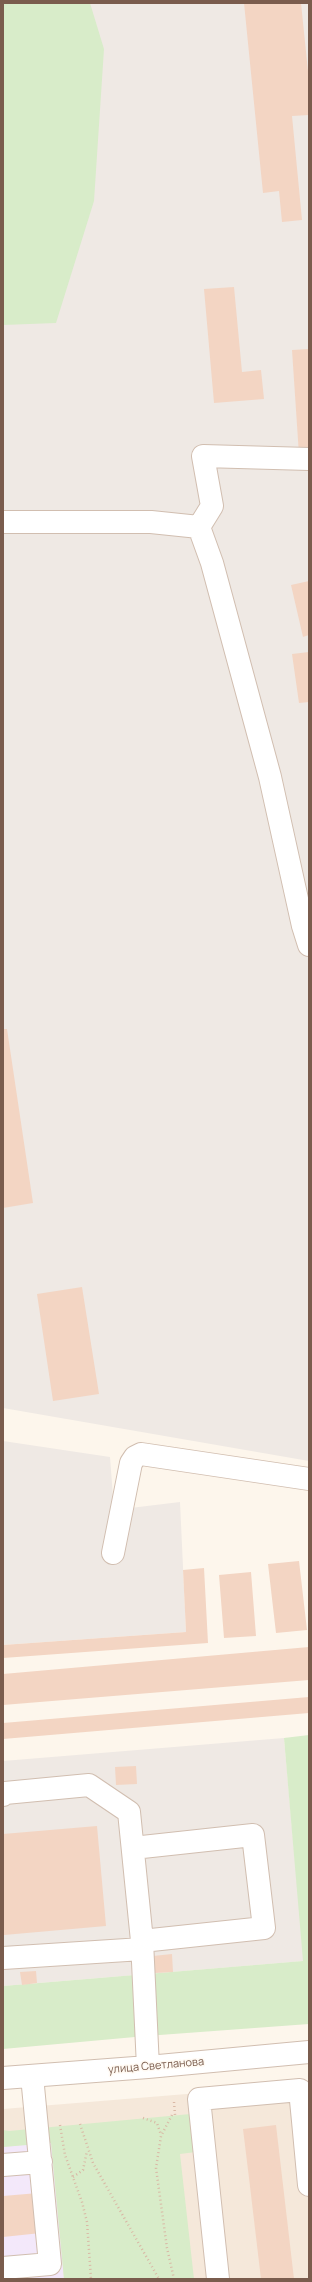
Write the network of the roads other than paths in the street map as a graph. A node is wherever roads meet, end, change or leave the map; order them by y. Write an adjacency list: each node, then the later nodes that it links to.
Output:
1 (309, 458): 3 (street)
2 (3, 522): 3 (street)
3 (199, 527): 4 (street)
4 (309, 944)
5 (309, 1479): 6 (street)
6 (113, 1553)
7 (3, 1795): 8 (street)
8 (133, 1848): 9 (street); 9 (street)
9 (142, 1945): 10 (street); 12 (street)
10 (3, 1958)
11 (309, 2052): 12 (street, улица Светланова)
12 (148, 2067): 13 (street, улица Светланова)
13 (32, 2076): 14 (street, улица Светланова); 16 (street)
14 (3, 2078)
15 (306, 2121): 18 (street); 22 (street)
16 (42, 2162): 17 (street); 19 (street)
17 (3, 2165)
18 (309, 2185)
19 (3, 2268)
20 (3, 2275): 21 (street)
21 (3, 2279)
22 (218, 2279)

